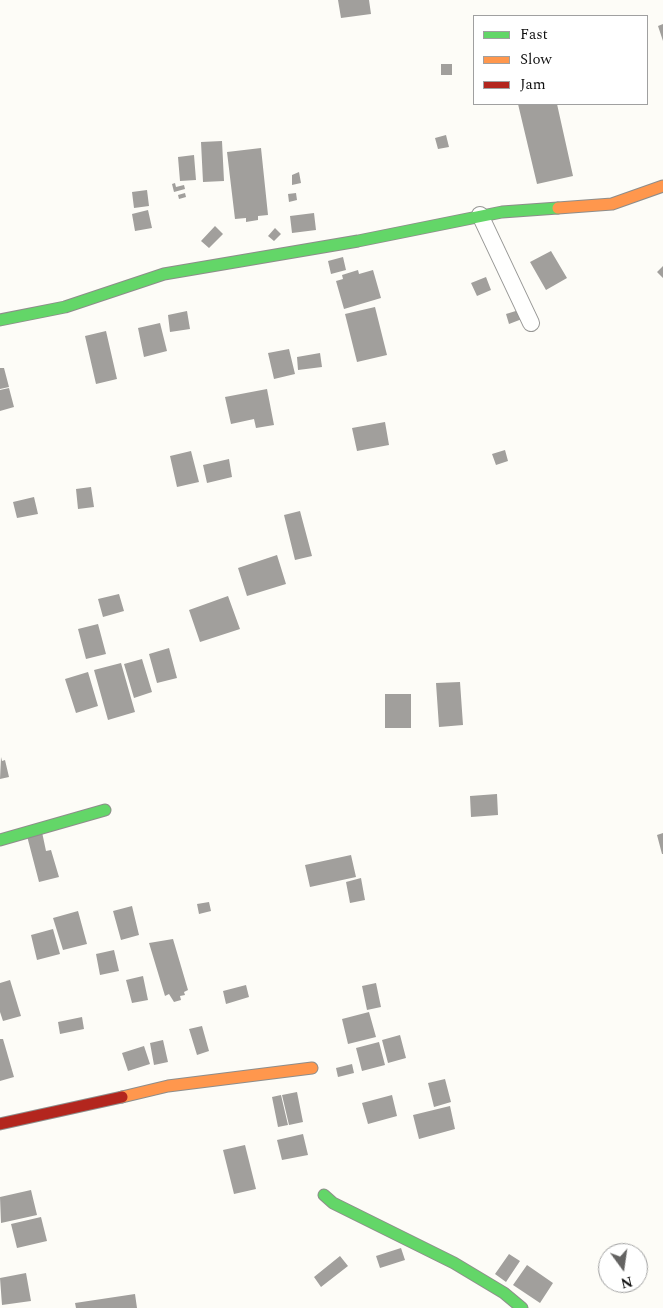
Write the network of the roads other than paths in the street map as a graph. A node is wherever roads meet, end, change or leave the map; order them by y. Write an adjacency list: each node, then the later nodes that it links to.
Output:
1 (663, 186): 2 (street)
2 (480, 215): 3 (street); 4 (street)
3 (0, 320)
4 (531, 323)
5 (105, 810): 6 (street)
6 (0, 840)
7 (312, 1068): 8 (street)
8 (0, 1124)
9 (324, 1195): 10 (street)
10 (522, 1308)

